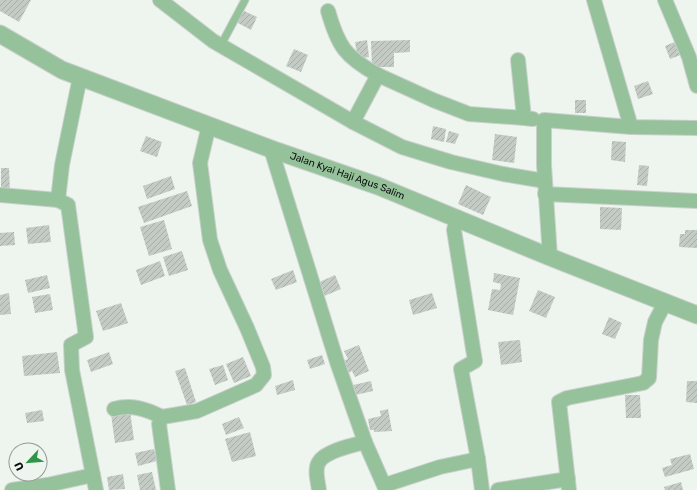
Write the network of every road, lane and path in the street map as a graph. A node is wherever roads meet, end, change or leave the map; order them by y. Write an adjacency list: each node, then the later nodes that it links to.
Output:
1 (160, 0): 7 (street)
2 (245, 0): 7 (lane)
3 (594, 0): 16 (street)
4 (665, 0): 11 (street)
5 (328, 11): 9 (street)
6 (0, 34): 10 (street, Jalan Kyai Haji Agus Salim)
7 (221, 45): 14 (street)
8 (518, 60): 12 (street)
9 (378, 75): 12 (street); 14 (street)
10 (80, 77): 15 (street, Jalan Kyai Haji Agus Salim); 21 (street)
11 (697, 86)
12 (524, 118): 13 (street)
13 (544, 120): 16 (street); 19 (street)
14 (353, 122): 19 (street)
15 (209, 125): 18 (street, Jalan Kyai Haji Agus Salim); 28 (street)
16 (631, 127): 17 (street)
17 (697, 128)
18 (271, 149): 23 (street, Jalan Kyai Haji Agus Salim); 29 (street)
19 (545, 187): 22 (street); 24 (street)
20 (0, 195): 21 (street)
21 (58, 200): 31 (street)
22 (697, 201)
23 (457, 217): 24 (street, Jalan Kyai Haji Agus Salim); 30 (street)
24 (550, 257): 25 (street, Jalan Kyai Haji Agus Salim)
25 (665, 303): 26 (street, Jalan Kyai Haji Agus Salim); 32 (street)
26 (696, 311)
27 (114, 409): 28 (street)
28 (162, 417): 36 (street)
29 (365, 442): 33 (street); 37 (street)
30 (478, 459): 33 (street); 38 (street)
31 (94, 475): 34 (street); 35 (street)
32 (569, 484): 39 (street)
33 (386, 488)
34 (12, 490)
35 (96, 490)
36 (168, 490)
37 (319, 490)
38 (482, 490)
39 (498, 490)

